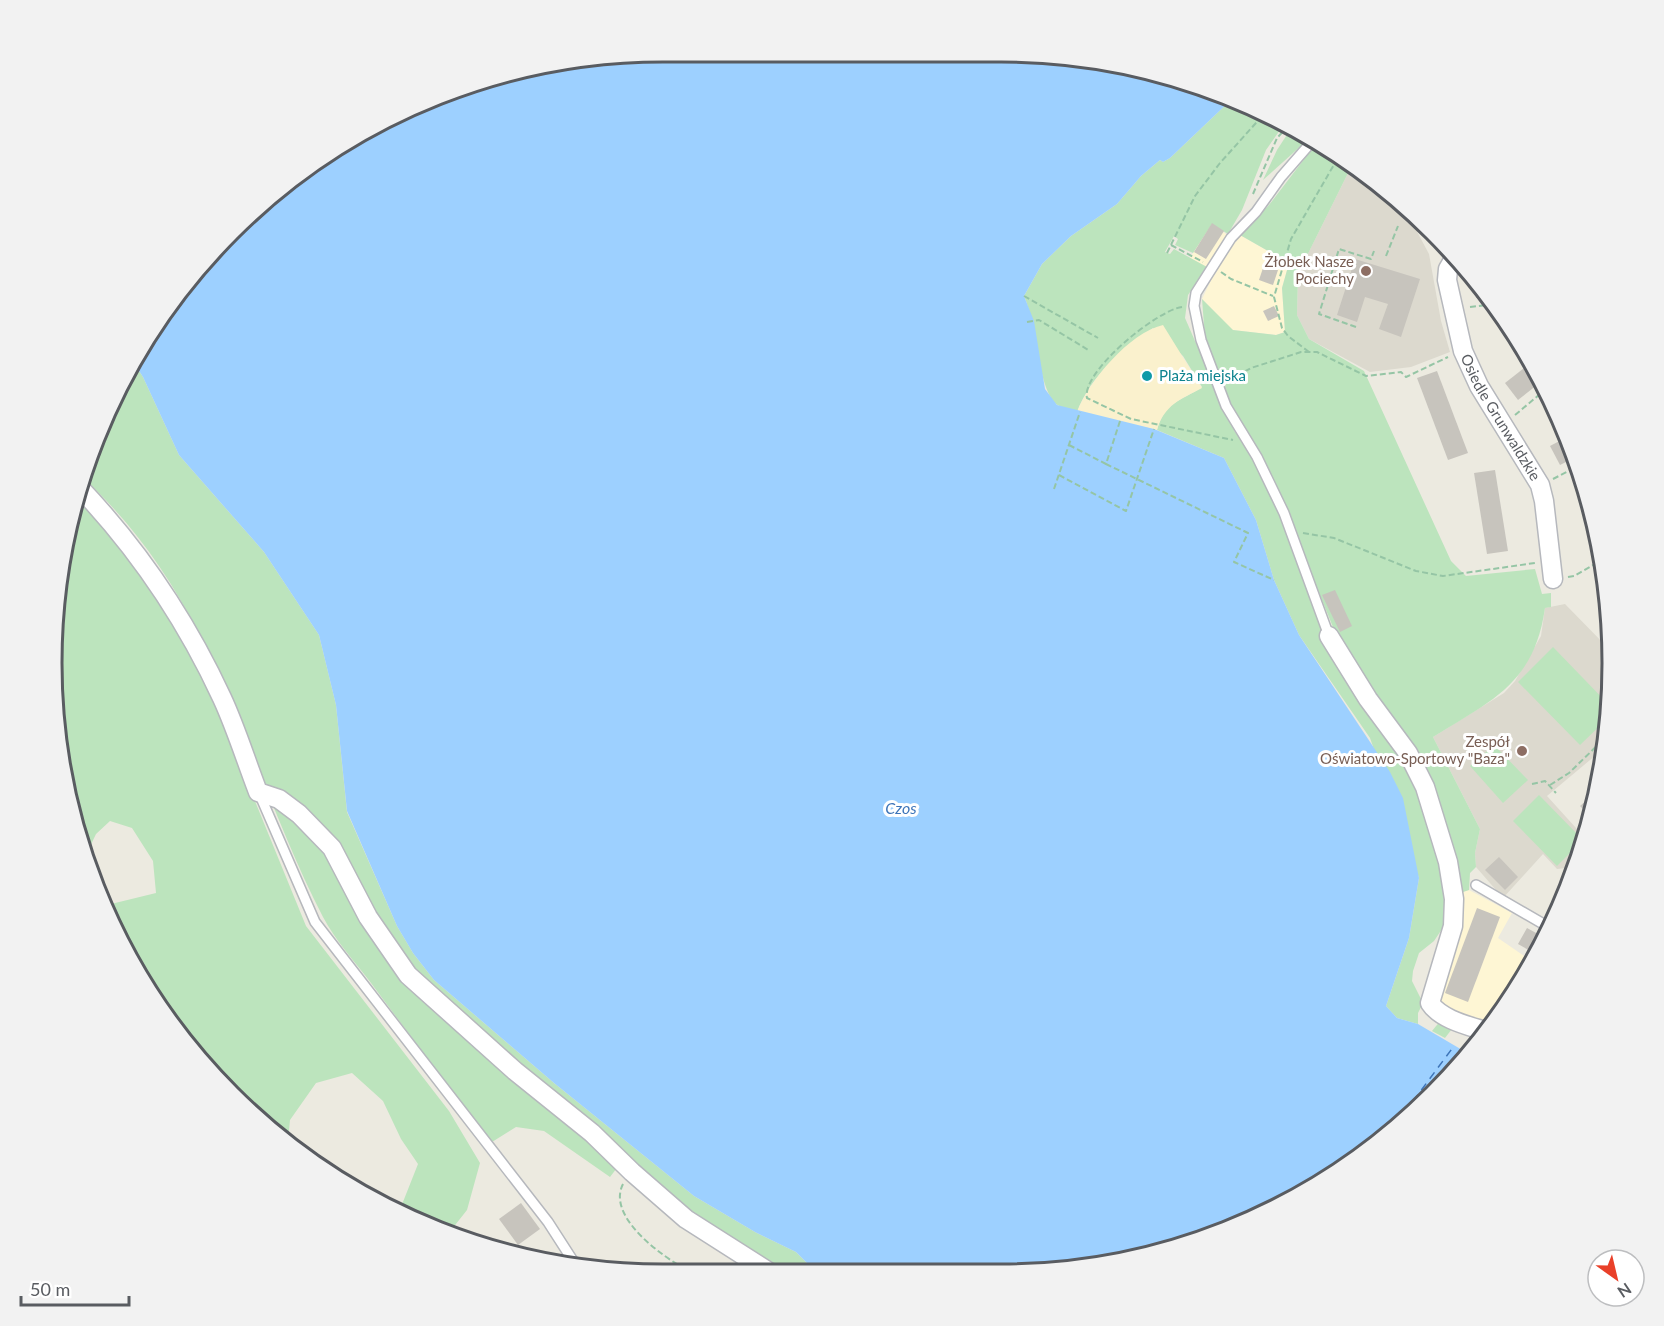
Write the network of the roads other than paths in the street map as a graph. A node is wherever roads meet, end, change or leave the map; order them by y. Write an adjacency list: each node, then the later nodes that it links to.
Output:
1 (1308, 146): 5 (lane)
2 (1451, 264): 4 (street, Osiedle Grunwaldzkie)
3 (86, 494): 6 (street)
4 (1553, 579)
5 (1329, 636): 9 (street)
6 (258, 792): 10 (lane); 11 (street)
7 (1476, 885): 8 (lane)
8 (1543, 924)
9 (1479, 1028)
10 (570, 1257)
11 (757, 1264)

